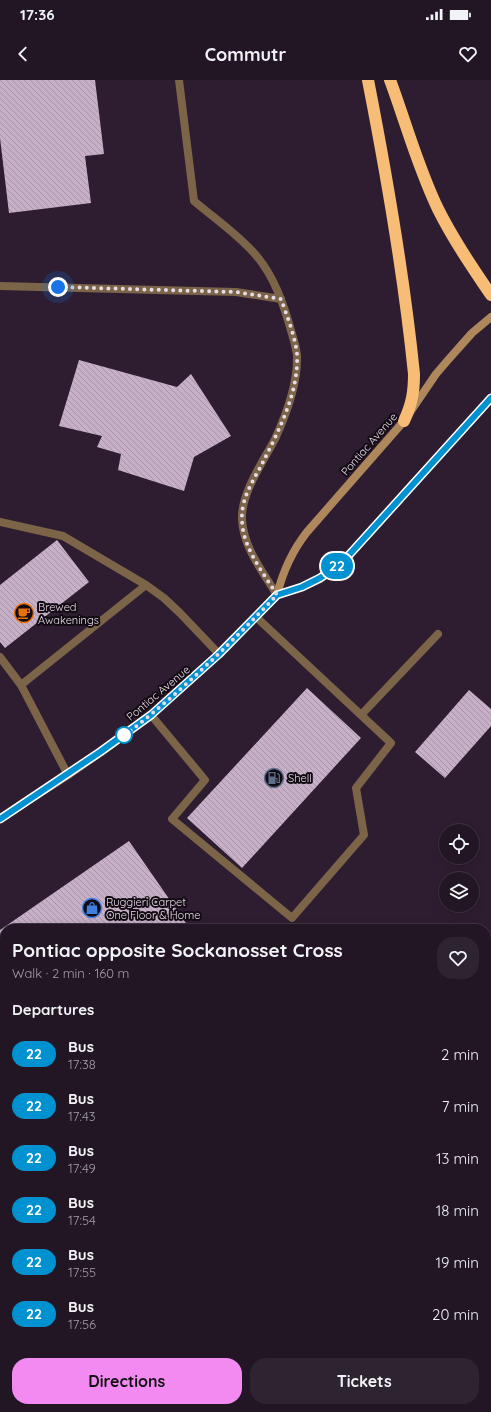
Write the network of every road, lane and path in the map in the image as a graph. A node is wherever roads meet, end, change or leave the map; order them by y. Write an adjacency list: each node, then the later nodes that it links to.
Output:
1 (179, 80): 6 (street)
2 (368, 80): 9 (highway)
3 (390, 80): 5 (highway)
4 (0, 286): 6 (street)
5 (491, 295)
6 (281, 299): 12 (street)
7 (491, 316): 9 (main road, Pontiac Avenue)
8 (491, 398): 12 (main road, Pontiac Avenue)
9 (404, 421): 12 (main road, Pontiac Avenue)
10 (0, 522): 11 (street)
11 (146, 585): 15 (street); 17 (street)
12 (277, 595): 13 (main road, Pontiac Avenue)
13 (256, 617): 15 (main road, Pontiac Avenue); 19 (street)
14 (438, 634): 19 (street)
15 (219, 654): 18 (main road, Pontiac Avenue)
16 (0, 657): 17 (street)
17 (20, 685): 20 (street)
18 (151, 715): 19 (street); 20 (main road, Pontiac Avenue)
19 (361, 715)
20 (68, 774): 21 (main road, Pontiac Avenue)
21 (0, 819)

